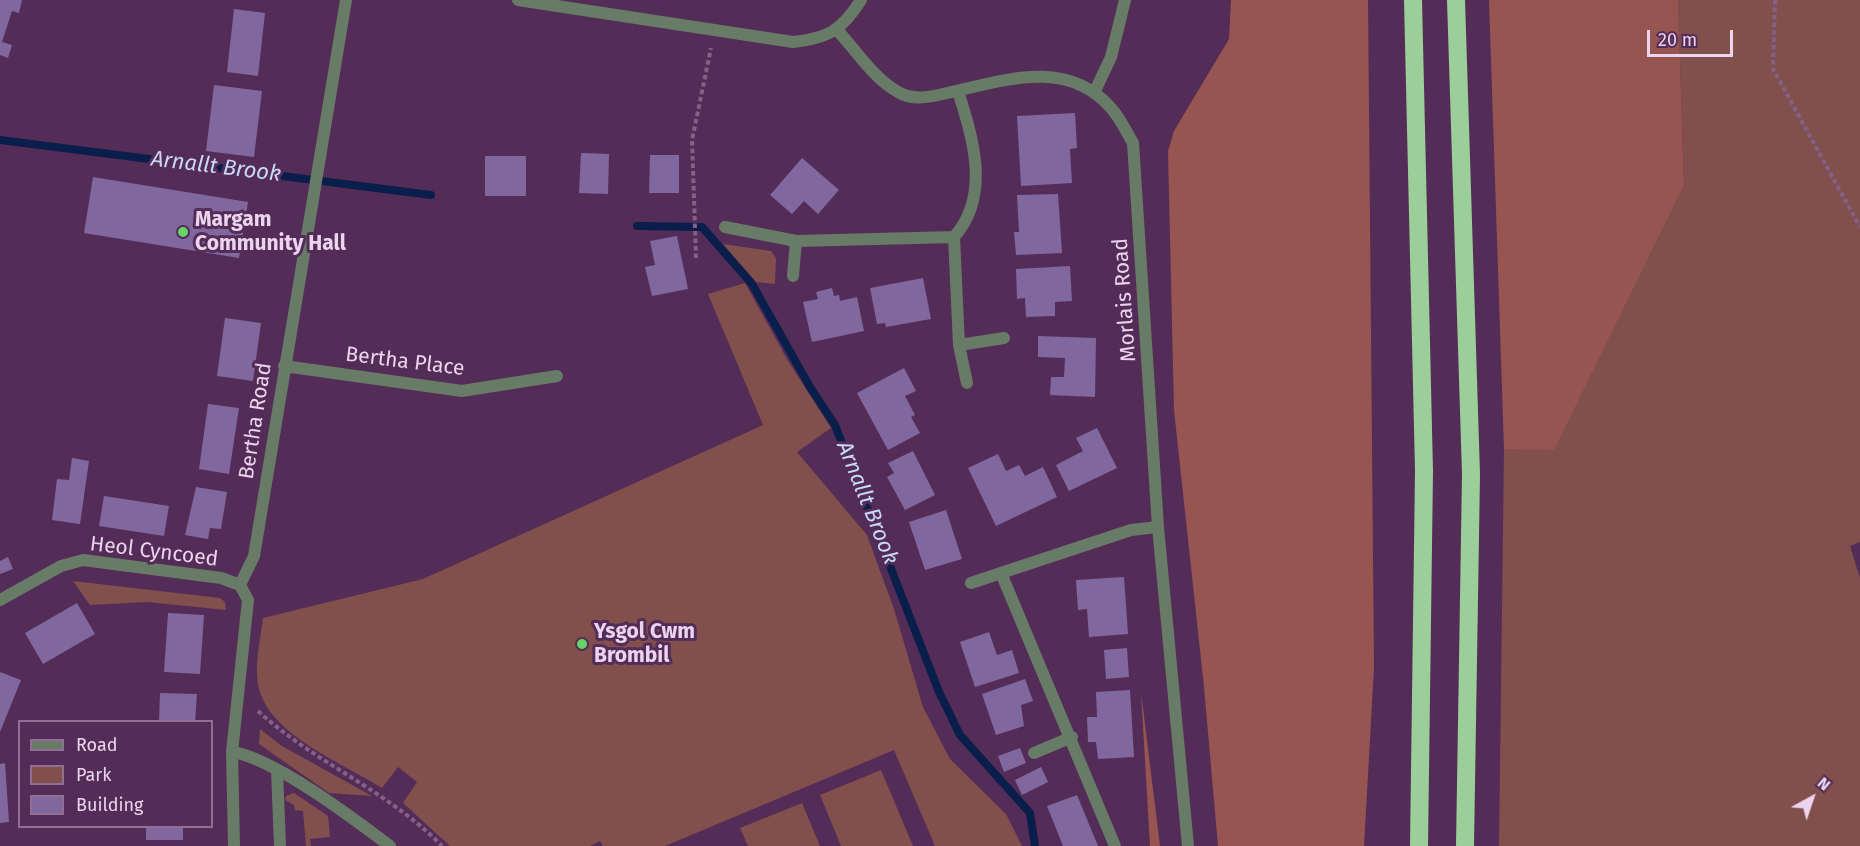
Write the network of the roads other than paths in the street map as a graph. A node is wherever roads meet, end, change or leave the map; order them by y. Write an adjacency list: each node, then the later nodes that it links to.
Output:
1 (346, 0): 17 (street, Bertha Road)
2 (518, 0): 7 (street)
3 (861, 0): 8 (street)
4 (1125, 0): 10 (street)
5 (1413, 0): 34 (highway)
6 (1456, 0): 35 (highway)
7 (534, 1): 8 (street)
8 (837, 30): 9 (street, Morlais Road)
9 (958, 91): 10 (street, Morlais Road); 12 (street)
10 (1094, 93): 20 (street, Morlais Road)
11 (725, 227): 13 (street)
12 (954, 237): 13 (street); 16 (street)
13 (796, 241): 14 (street)
14 (793, 276)
15 (1004, 338): 16 (street)
16 (959, 345): 19 (street)
17 (284, 366): 18 (street, Bertha Place); 23 (street, Bertha Road)
18 (557, 376)
19 (967, 383)
20 (1158, 527): 21 (street); 33 (street, Morlais Road)
21 (1001, 573): 22 (street); 25 (street)
22 (971, 584)
23 (240, 585): 24 (street, Heol Cyncoed); 26 (street)
24 (0, 600)
25 (1071, 737): 27 (street); 32 (street)
26 (232, 752): 28 (street); 29 (street)
27 (1034, 753)
28 (277, 770): 30 (street); 31 (street)
29 (234, 846)
30 (280, 846)
31 (390, 846)
32 (1115, 846)
33 (1188, 846)
34 (1419, 846)
35 (1465, 846)

